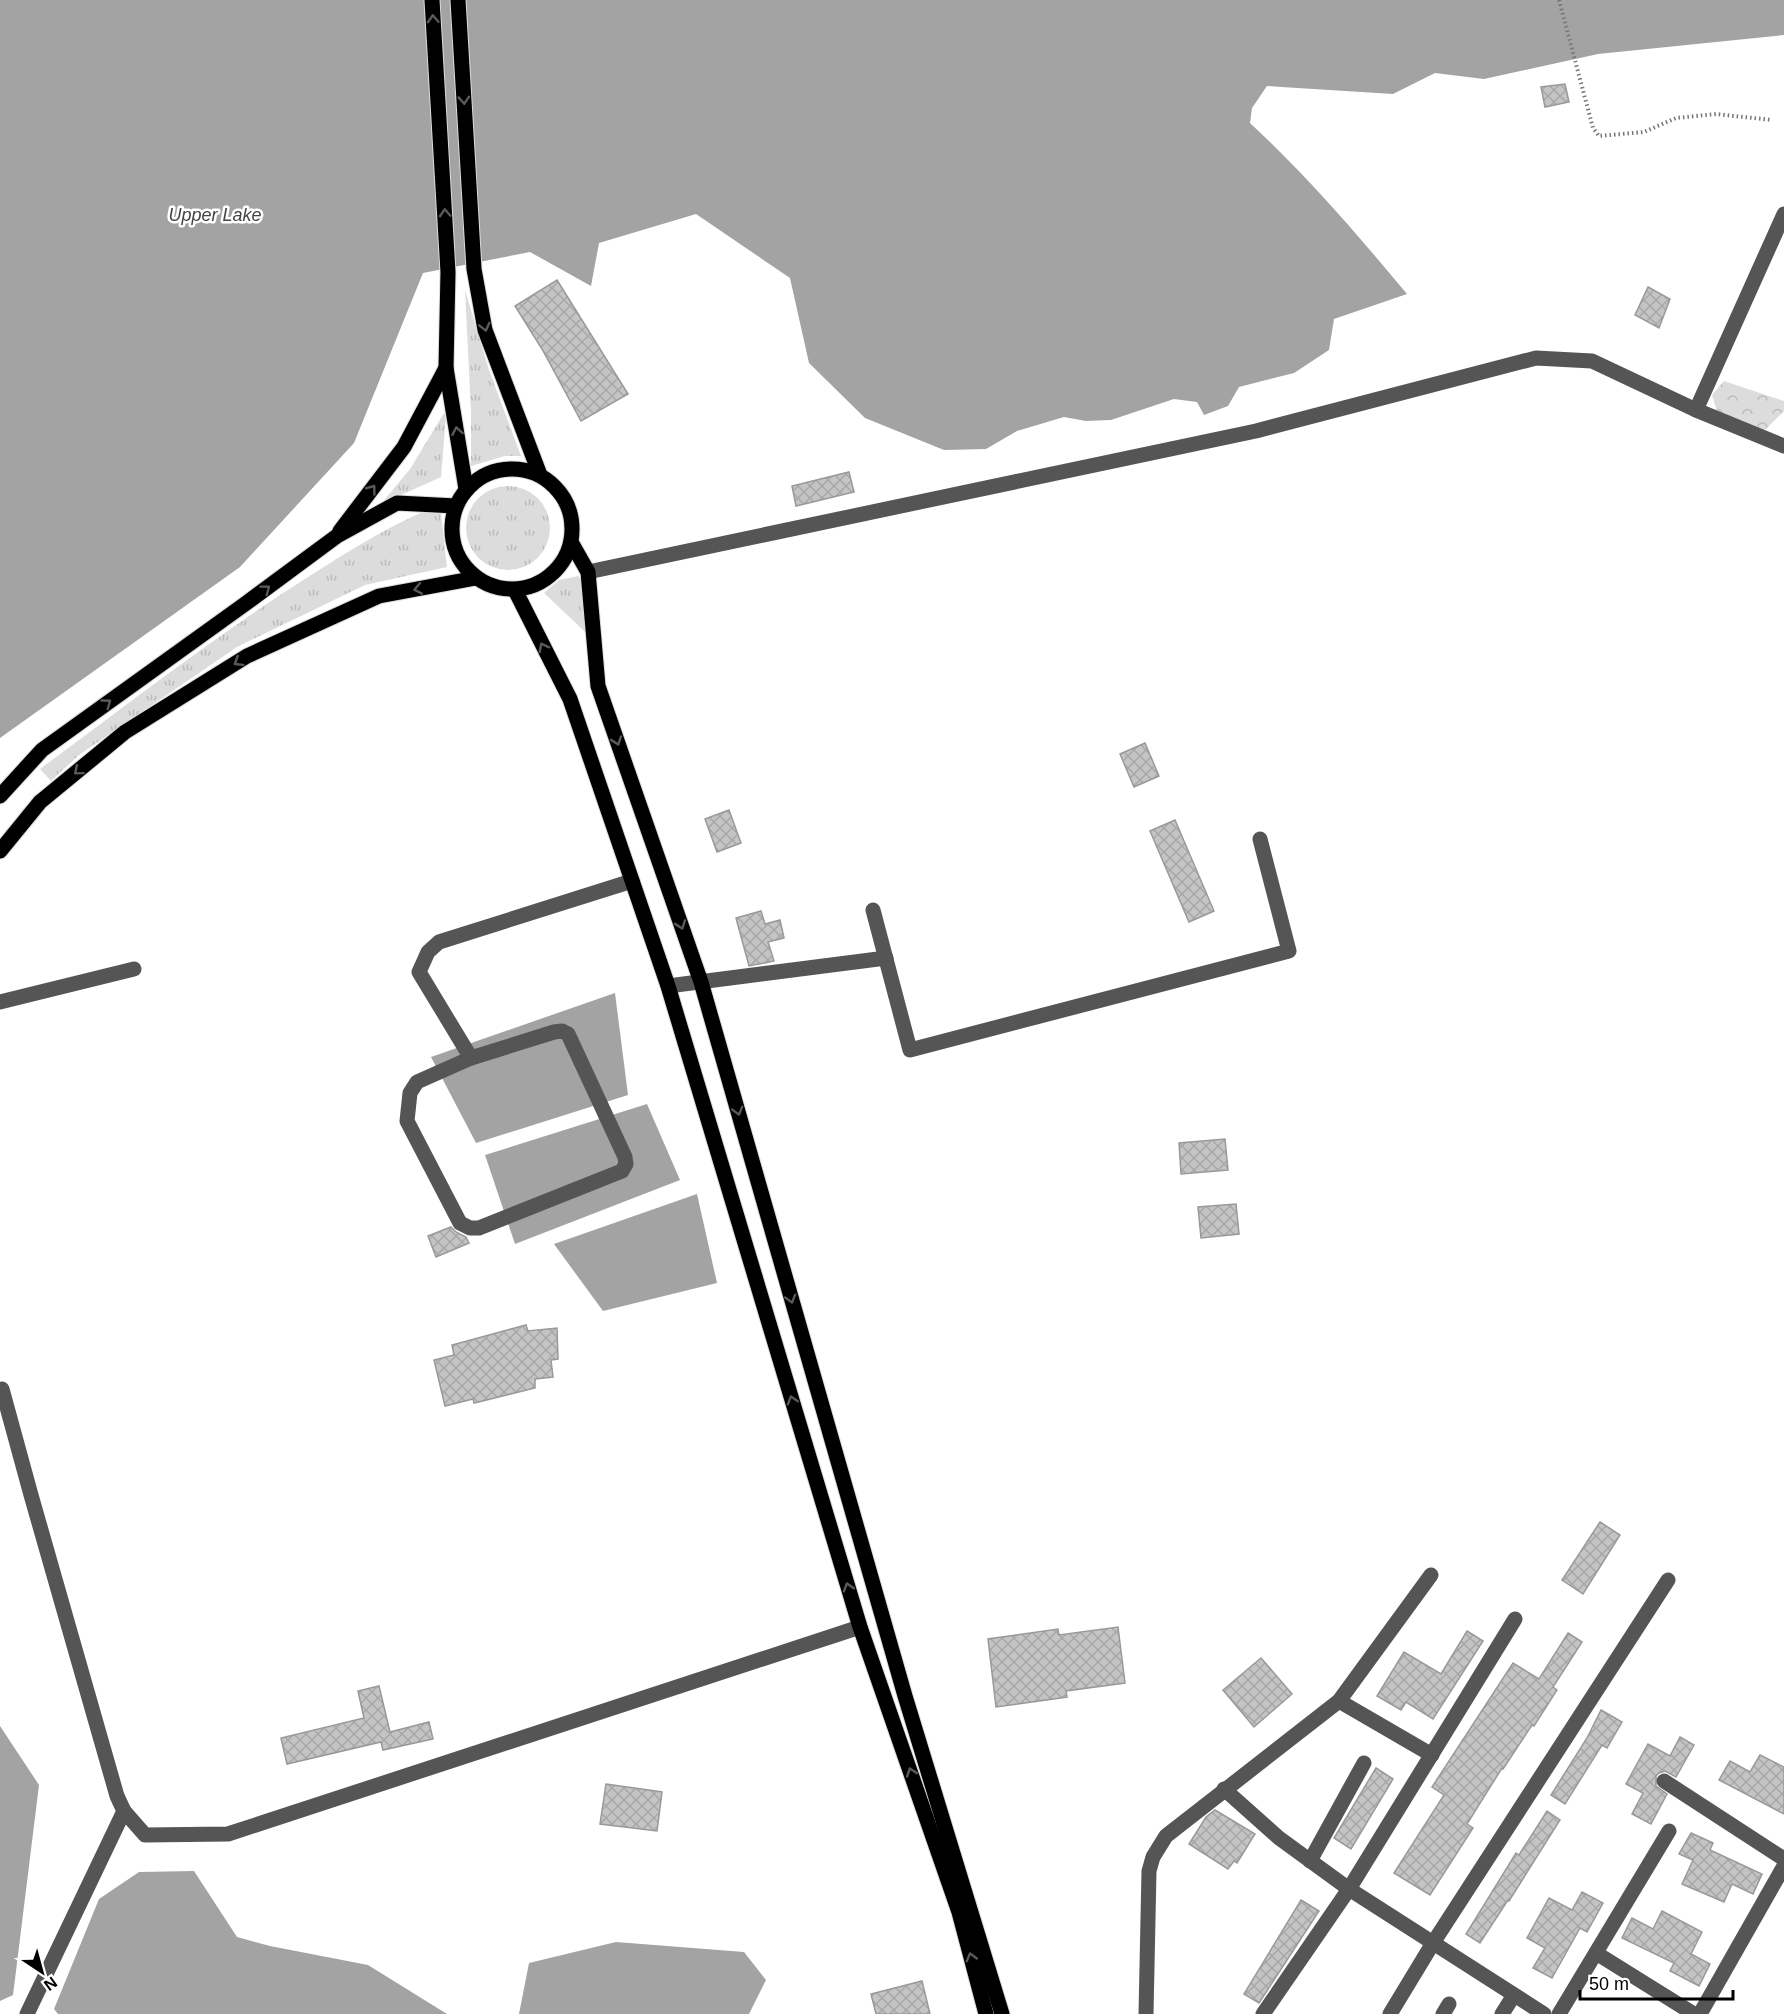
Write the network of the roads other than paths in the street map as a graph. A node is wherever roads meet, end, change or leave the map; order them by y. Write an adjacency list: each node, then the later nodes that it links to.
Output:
1 (432, 0): 4 (main road, one-way to 1)
2 (458, 0): 7 (main road, one-way to 7)
3 (1784, 214): 5 (street)
4 (446, 368): 8 (main road, one-way to 4); 10 (main road, one-way to 4)
5 (1696, 410): 6 (street); 12 (street)
6 (1784, 446)
7 (540, 475): 8 (main road); 11 (main road)
8 (466, 489): 9 (main road)
9 (456, 506): 10 (main road); 13 (main road)
10 (337, 536): 15 (main road, one-way to 10)
11 (572, 542): 12 (main road); 14 (main road)
12 (588, 572): 22 (main road, one-way to 22)
13 (476, 578): 14 (main road); 17 (main road, one-way to 17)
14 (515, 590): 18 (main road, one-way to 14)
15 (0, 796)
16 (1260, 839): 20 (street)
17 (0, 851)
18 (632, 881): 23 (main road); 25 (street)
19 (873, 910): 20 (street)
20 (886, 958): 22 (street)
21 (134, 969): 24 (street)
22 (701, 982): 23 (street); 47 (main road, one-way to 47)
23 (668, 986): 30 (main road, one-way to 23)
24 (0, 1002)
25 (471, 1058): 25 (street)
26 (2, 1389): 36 (street)
27 (1431, 1575): 31 (street)
28 (1668, 1580): 42 (street)
29 (1515, 1619): 32 (street)
30 (860, 1627): 36 (street); 46 (main road, one-way to 30)
31 (1339, 1701): 32 (street); 35 (street)
32 (1432, 1755): 41 (street)
33 (1364, 1763): 39 (street)
34 (1664, 1781): 38 (street)
35 (1224, 1789): 39 (street); 48 (street)
36 (124, 1811): 45 (street)
37 (1669, 1831): 43 (street)
38 (1784, 1859)
39 (1310, 1861): 41 (street)
40 (1784, 1866): 55 (street)
41 (1349, 1889): 42 (street); 49 (street)
42 (1433, 1943): 44 (street); 50 (street)
43 (1596, 1953): 53 (street); 54 (street)
44 (1514, 1995): 51 (street); 52 (street)
45 (27, 2014)
46 (986, 2014)
47 (1002, 2014)
48 (1146, 2014)
49 (1263, 2014)
50 (1390, 2014)
51 (1502, 2014)
52 (1544, 2014)
53 (1559, 2014)
54 (1694, 2014)
55 (1700, 2014)

